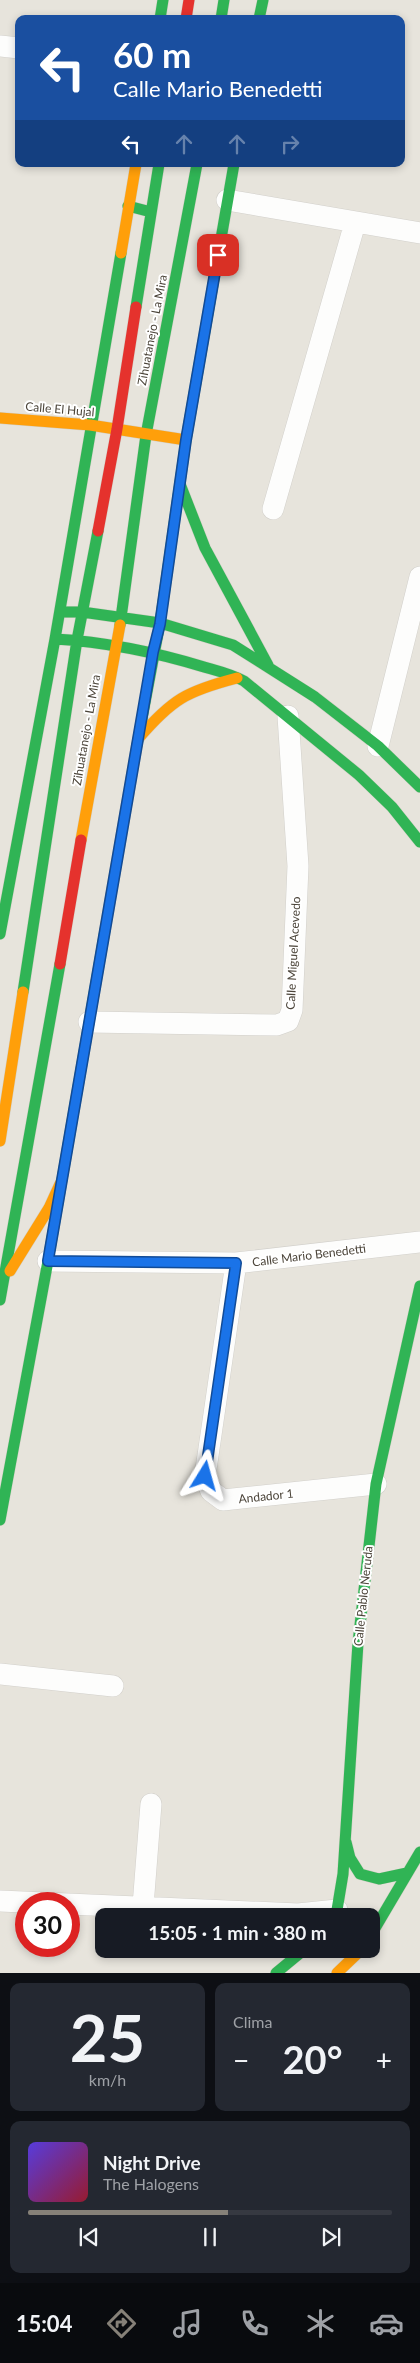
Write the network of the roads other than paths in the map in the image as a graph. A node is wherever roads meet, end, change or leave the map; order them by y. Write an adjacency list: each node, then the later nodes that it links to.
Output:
1 (163, 0): 5 (main road)
2 (189, 0): 6 (main road)
3 (224, 0): 7 (main road)
4 (263, 0): 8 (main road)
5 (161, 15)
6 (187, 15)
7 (222, 15)
8 (260, 15)
9 (0, 46): 10 (street)
10 (15, 48)
11 (135, 167): 16 (main road)
12 (158, 167): 17 (main road, Zihuatanejo - La Mira)
13 (196, 167): 23 (main road, Zihuatanejo - La Mira)
14 (233, 167): 15 (main road)
15 (227, 200): 18 (street); 24 (main road)
16 (128, 206): 17 (main road); 21 (main road)
17 (151, 212): 22 (main road, Zihuatanejo - La Mira)
18 (355, 222): 19 (street); 26 (street)
19 (420, 233)
20 (0, 418): 21 (main road, Calle El Hujal)
21 (90, 425): 22 (main road, Calle El Hujal); 28 (main road)
22 (117, 430): 23 (main road, Calle El Hujal); 29 (main road, Zihuatanejo - La Mira)
23 (146, 435): 24 (main road, Calle El Hujal); 30 (main road, Zihuatanejo - La Mira)
24 (186, 440): 25 (main road)
25 (180, 484): 31 (main road); 36 (main road)
26 (273, 509)
27 (420, 577): 40 (street)
28 (60, 612): 29 (main road); 32 (main road)
29 (82, 612): 30 (main road); 33 (main road, Zihuatanejo - La Mira)
30 (121, 617): 31 (main road); 34 (main road, Zihuatanejo - La Mira)
31 (160, 624): 35 (main road); 36 (main road)
32 (55, 639): 33 (main road); 43 (main road)
33 (78, 640): 34 (main road); 45 (main road, Zihuatanejo - La Mira)
34 (115, 645): 35 (main road); 50 (main road, Zihuatanejo - La Mira)
35 (153, 652): 37 (main road); 39 (main road)
36 (270, 669): 40 (main road)
37 (237, 678): 38 (main road); 39 (main road)
38 (288, 716): 42 (main road); 44 (street, Calle Miguel Acevedo)
39 (138, 740): 44 (main road)
40 (378, 746): 41 (main road)
41 (420, 787)
42 (420, 842)
43 (0, 934)
44 (89, 1022): 46 (main road)
45 (0, 1141)
46 (60, 1184): 48 (main road); 50 (main road)
47 (420, 1242): 49 (street, Calle Mario Benedetti)
48 (48, 1261): 49 (street, Calle Mario Benedetti); 54 (main road)
49 (236, 1263): 53 (street, Andador 1)
50 (3, 1283): 52 (main road, Zihuatanejo - La Mira)
51 (420, 1286): 53 (main road, Calle Pablo Neruda)
52 (0, 1300)
53 (376, 1484): 58 (main road, Calle Pablo Neruda)
54 (0, 1520)
55 (0, 1674): 56 (street)
56 (113, 1686)
57 (152, 1804): 62 (street)
58 (345, 1835): 60 (main road); 64 (main road, Calle Pablo Neruda)
59 (420, 1852): 60 (main road)
60 (408, 1873): 65 (main road)
61 (0, 1901): 62 (street)
62 (143, 1906): 63 (street)
63 (182, 1908)
64 (336, 1908)
65 (380, 1920)
66 (294, 1958): 68 (main road)
67 (360, 1959): 69 (main road)
68 (276, 1973)
69 (337, 1973)

